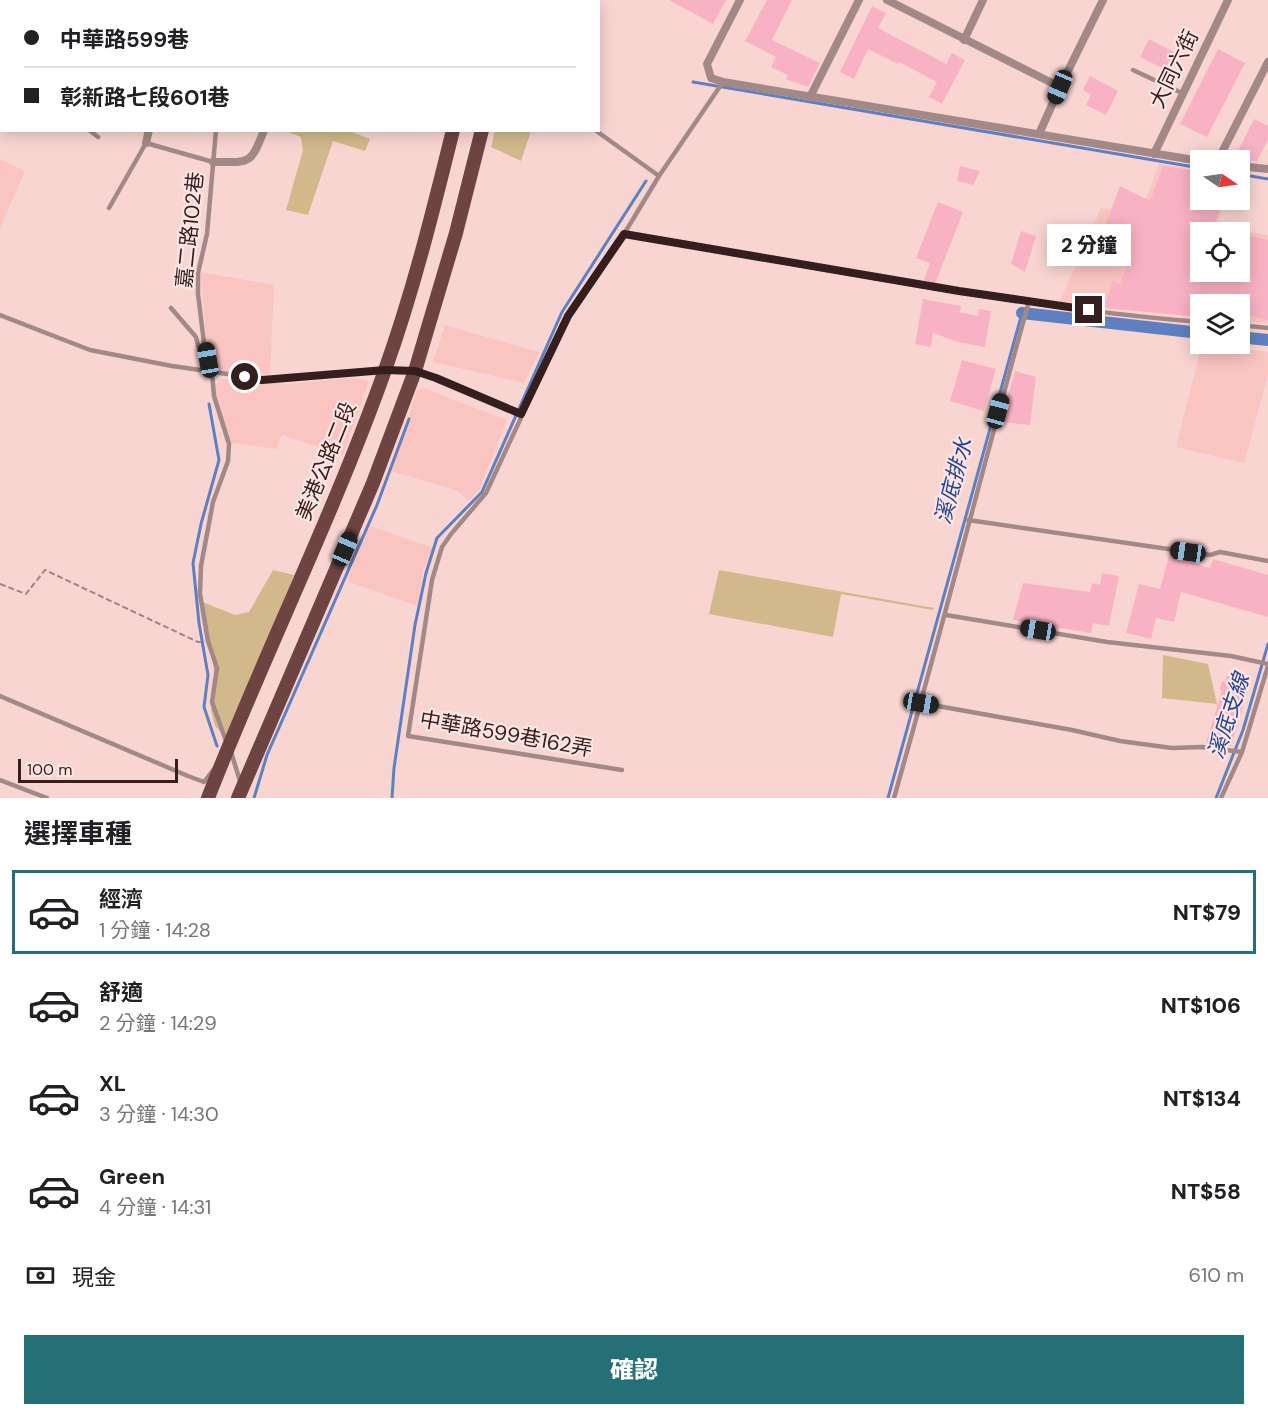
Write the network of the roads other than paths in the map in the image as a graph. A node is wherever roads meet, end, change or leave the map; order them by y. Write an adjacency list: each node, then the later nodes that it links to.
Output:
1 (740, 0): 10 (street)
2 (859, 0): 13 (street)
3 (887, 0): 7 (street)
4 (983, 0): 7 (street)
5 (1103, 0): 11 (street)
6 (1228, 0): 12 (street, 大同六街)
7 (964, 40): 11 (street)
8 (1268, 62): 24 (street)
9 (1133, 70): 12 (lane)
10 (723, 82): 13 (street); 30 (lane)
11 (1060, 87): 21 (street)
12 (1183, 94): 25 (street, 大同六街)
13 (810, 97): 21 (street)
14 (92, 132): 22 (lane)
15 (149, 132): 23 (street)
16 (216, 132): 27 (lane, 嘉二路102巷)
17 (263, 132): 27 (street)
18 (452, 132): 40 (main road, 美港公路二段)
19 (481, 132): 41 (main road)
20 (598, 132): 30 (lane)
21 (1039, 134): 25 (street)
22 (98, 137)
23 (146, 143): 27 (lane); 31 (lane)
24 (1223, 150)
25 (1154, 154): 26 (street)
26 (1190, 159)
27 (213, 162): 39 (lane, 嘉二路102巷)
28 (1250, 167): 29 (street)
29 (1268, 169)
30 (658, 176): 32 (lane)
31 (110, 208)
32 (624, 234): 33 (lane); 43 (lane)
33 (1029, 301): 36 (lane); 44 (lane)
34 (171, 308): 39 (lane)
35 (0, 315): 42 (lane)
36 (1190, 321)
37 (1250, 327): 38 (lane)
38 (1268, 328)
39 (208, 360): 42 (lane, 嘉二路102巷)
40 (385, 370): 41 (lane); 42 (lane); 50 (main road, 美港公路二段)
41 (415, 371): 43 (lane); 54 (main road)
42 (212, 372): 50 (lane, 嘉二路102巷)
43 (521, 414): 52 (lane, 中華路599巷162弄)
44 (968, 520): 45 (lane); 46 (lane)
45 (1268, 561)
46 (946, 615): 47 (lane); 49 (lane)
47 (1268, 665): 51 (lane)
48 (0, 696): 50 (lane)
49 (921, 703): 51 (lane); 57 (lane)
50 (229, 747): 54 (lane, 嘉二路102巷); 56 (main road, 美港公路二段)
51 (1242, 752): 58 (lane)
52 (622, 770)
53 (0, 780): 55 (lane)
54 (242, 795)
55 (47, 798)
56 (208, 798)
57 (894, 798)
58 (1221, 798)

